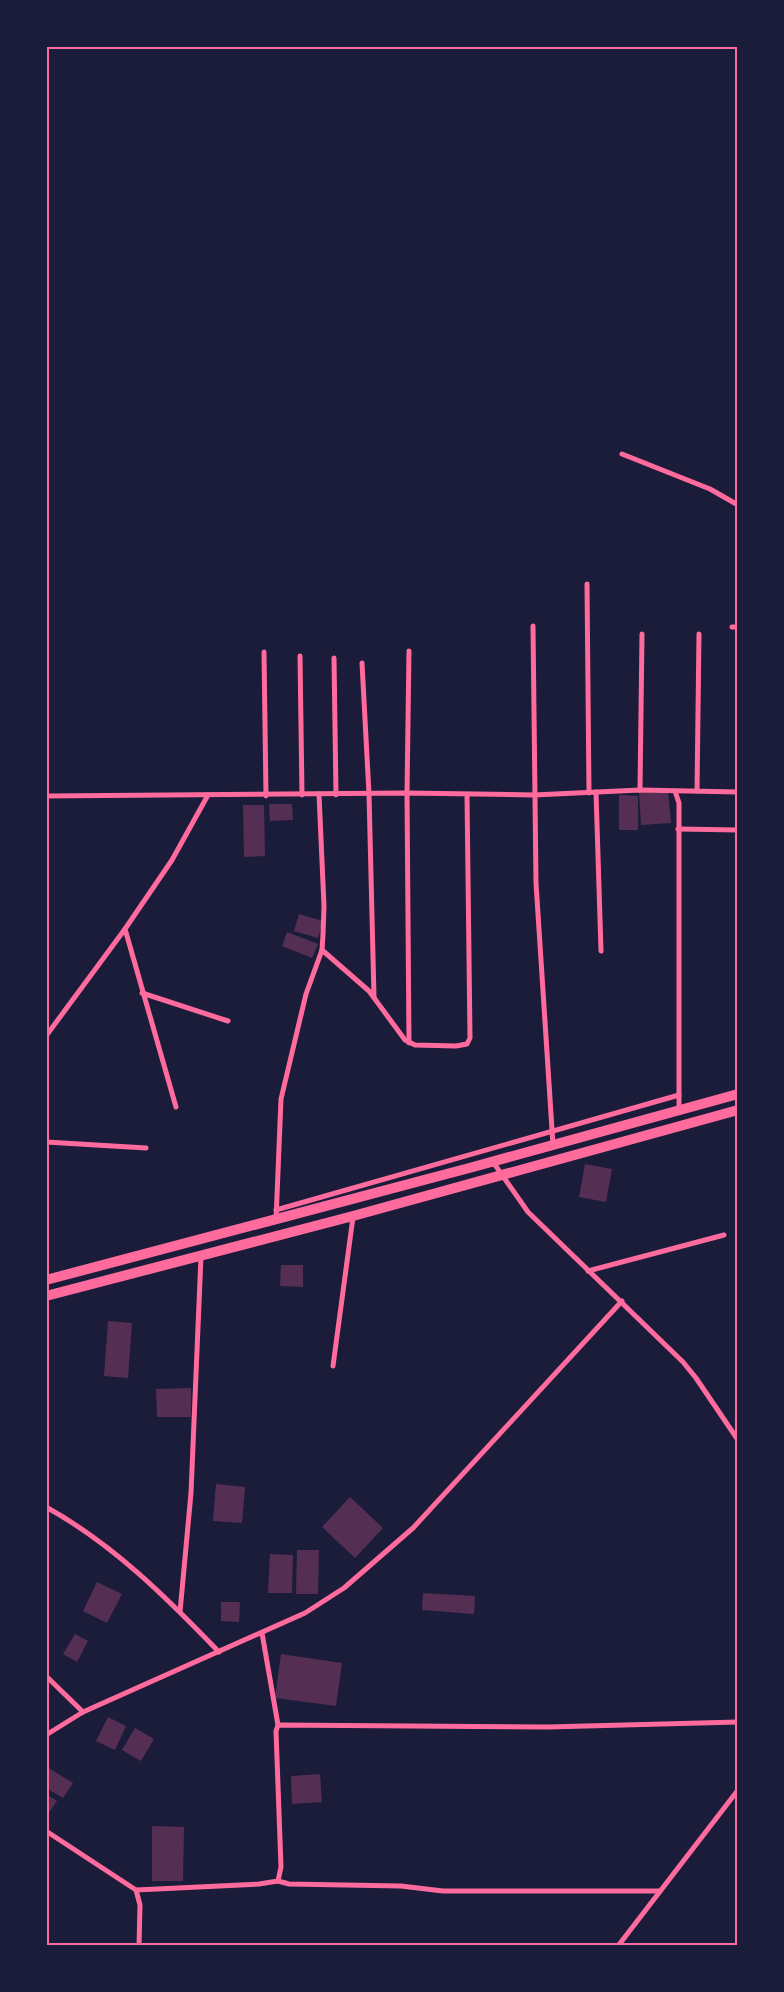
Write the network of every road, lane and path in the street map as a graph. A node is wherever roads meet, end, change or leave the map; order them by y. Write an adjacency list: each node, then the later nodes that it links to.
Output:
1 (622, 454): 2 (street)
2 (738, 505)
3 (587, 584): 18 (street)
4 (533, 626): 25 (street)
5 (642, 634): 12 (street)
6 (699, 634): 14 (street)
7 (409, 651): 17 (street)
8 (264, 652): 27 (street)
9 (300, 656): 22 (street)
10 (334, 658): 23 (street)
11 (362, 663): 20 (street)
12 (640, 790): 13 (street); 15 (street)
13 (675, 791): 14 (street); 28 (street)
14 (697, 791): 16 (street)
15 (596, 792): 18 (street); 32 (street)
16 (738, 792)
17 (407, 793): 20 (street); 24 (street); 37 (street)
18 (589, 793): 25 (street)
19 (319, 794): 22 (street); 23 (street); 31 (street)
20 (369, 794): 23 (street); 34 (street)
21 (208, 795): 26 (street); 27 (street); 30 (street)
22 (302, 795): 27 (street)
23 (336, 795)
24 (466, 795): 25 (street); 37 (street)
25 (534, 795): 43 (street)
26 (46, 796)
27 (266, 796)
28 (678, 829): 29 (street); 39 (street)
29 (738, 830)
30 (125, 929): 33 (street); 36 (street)
31 (322, 950): 34 (street); 49 (street)
32 (601, 951)
33 (142, 993): 35 (street); 40 (street)
34 (374, 998): 37 (street)
35 (228, 1021)
36 (46, 1036)
37 (409, 1043)
38 (738, 1094): 42 (main road)
39 (679, 1096): 42 (street); 43 (street)
40 (176, 1107)
41 (738, 1110): 48 (main road)
42 (679, 1111): 45 (main road)
43 (552, 1130): 45 (street); 49 (street)
44 (46, 1142): 46 (street)
45 (553, 1145): 47 (main road)
46 (146, 1148)
47 (493, 1162): 48 (street); 49 (main road)
48 (503, 1175): 50 (main road); 53 (street)
49 (276, 1215): 54 (main road)
50 (353, 1216): 52 (main road); 57 (street)
51 (724, 1235): 53 (street)
52 (201, 1256): 55 (main road); 60 (street)
53 (588, 1271): 56 (street)
54 (46, 1280)
55 (46, 1296)
56 (622, 1301): 58 (street); 61 (street)
57 (333, 1366)
58 (738, 1440)
59 (46, 1507): 60 (street)
60 (180, 1612): 62 (street)
61 (262, 1633): 62 (street); 66 (street)
62 (219, 1652): 64 (street)
63 (46, 1676): 64 (street)
64 (83, 1712): 67 (street)
65 (738, 1722): 66 (street)
66 (278, 1725): 70 (street)
67 (46, 1735)
68 (738, 1790): 72 (street)
69 (46, 1830): 71 (street)
70 (278, 1881): 71 (street); 72 (street)
71 (136, 1890): 73 (street)
72 (660, 1892): 74 (street)
73 (139, 1946)
74 (618, 1946)

